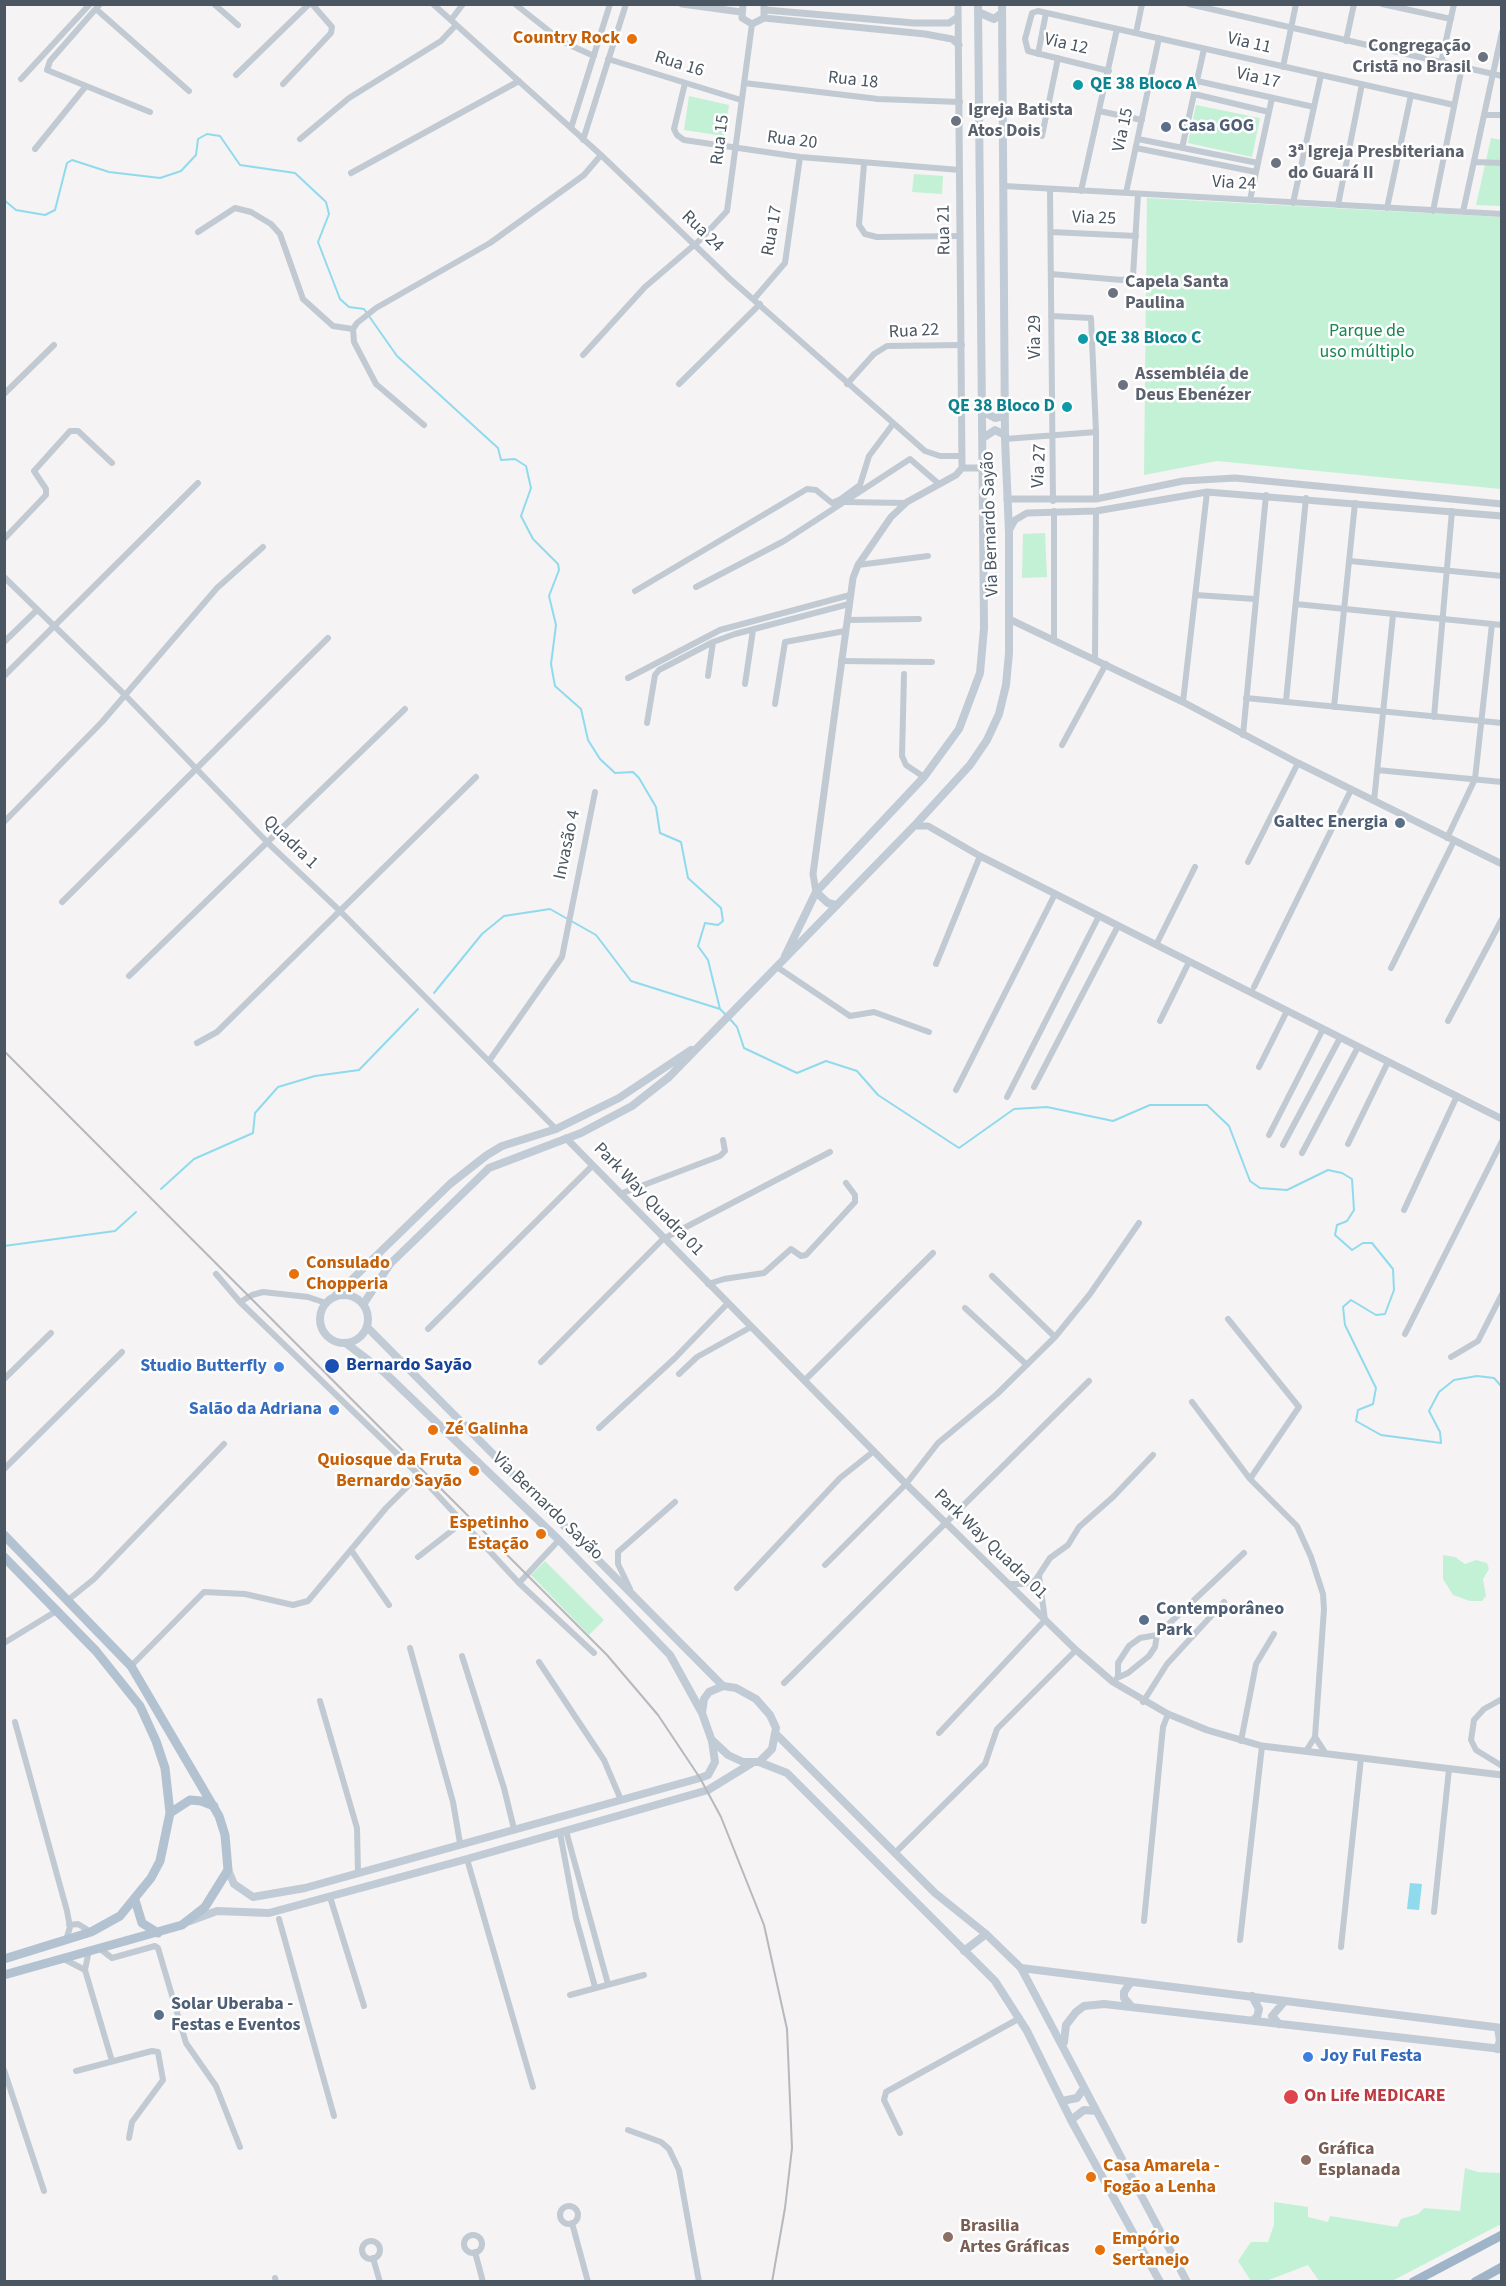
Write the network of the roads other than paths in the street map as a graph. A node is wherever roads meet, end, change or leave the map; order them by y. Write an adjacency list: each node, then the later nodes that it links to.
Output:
1 (90, 4): 50 (street)
2 (214, 4): 29 (street)
3 (310, 4): 47 (street); 55 (street)
4 (433, 4): 27 (street, Rua 24)
5 (463, 4): 27 (street)
6 (515, 4): 39 (street)
7 (610, 4): 39 (street)
8 (626, 4): 41 (street)
9 (958, 4): 24 (street, Rua 21)
10 (1142, 4): 33 (street)
11 (1189, 4): 30 (street)
12 (1296, 4): 30 (street)
13 (1354, 4): 35 (street)
14 (1382, 4): 26 (street)
15 (1454, 4): 26 (street)
16 (686, 5): 19 (street)
17 (98, 7): 57 (street); 58 (street)
18 (765, 7): 24 (street); 25 (street)
19 (742, 8): 28 (street)
20 (978, 8): 21 (main road); 119 (main road, Via Bernardo Sayão)
21 (1002, 8): 90 (main road, Via Bernardo Sayão)
22 (1038, 11): 23 (street, Via 11); 38 (street, Via 12)
23 (1046, 13): 31 (street, Via 11); 38 (street)
24 (958, 17): 36 (street, Rua 21)
25 (764, 18): 28 (street); 36 (street)
26 (1451, 19): 42 (street)
27 (454, 22): 51 (street, Rua 24); 74 (street)
28 (752, 24): 54 (street, Rua 15)
29 (238, 25)
30 (1291, 28): 35 (street); 43 (street)
31 (1117, 29): 33 (street, Via 11); 45 (street)
32 (1502, 32): 46 (street)
33 (1136, 33): 34 (street, Via 11)
34 (1159, 38): 37 (street, Via 11); 71 (street, Via 15)
35 (1346, 40): 42 (street)
36 (959, 45): 63 (street, Rua 21)
37 (1204, 49): 43 (street, Via 11); 52 (street)
38 (1038, 54): 40 (street, Via 12)
39 (594, 56): 72 (street)
40 (1058, 58): 45 (street, Via 12); 73 (street)
41 (608, 59): 53 (street, Rua 16); 76 (street)
42 (1441, 63): 44 (street)
43 (1283, 67): 48 (street, Via 11)
44 (1462, 67): 46 (street); 64 (street)
45 (1109, 71): 66 (street)
46 (1492, 74): 49 (street); 69 (street)
47 (236, 75)
48 (1321, 75): 56 (street, Via 11); 65 (street)
49 (1502, 76)
50 (21, 79)
51 (519, 81): 72 (street, Rua 24); 88 (street)
52 (1197, 81): 59 (street); 61 (street, Via 17)
53 (685, 83): 62 (street, Rua 16); 80 (street, Rua 20)
54 (744, 83): 62 (street, Rua 15); 63 (street, Rua 18)
55 (283, 84)
56 (1362, 84): 60 (street, Via 11); 97 (street)
57 (86, 86): 67 (street); 79 (street)
58 (189, 91)
59 (1194, 94): 68 (street, Via 17); 78 (street)
60 (1411, 95): 64 (street, Via 11); 98 (street)
61 (1272, 98): 65 (street, Via 17); 68 (street)
62 (741, 100): 80 (street, Rua 15)
63 (960, 102): 87 (street, Rua 21)
64 (1454, 105): 99 (street)
65 (1314, 107): 96 (street)
66 (1099, 111): 71 (street); 92 (street)
67 (150, 112)
68 (1269, 112): 84 (street)
69 (1484, 115): 70 (street); 83 (street)
70 (1502, 115)
71 (1142, 120): 75 (street, Via 15)
72 (571, 128): 76 (street, Rua 24)
73 (1042, 136)
74 (300, 139)
75 (1138, 139): 77 (street, Via 15); 78 (street)
76 (583, 140): 81 (street, Rua 24)
77 (1136, 148): 89 (street); 93 (street, Via 15)
78 (1182, 148): 84 (street)
79 (35, 149)
80 (734, 149): 82 (street, Rua 20); 106 (street, Rua 15)
81 (601, 155): 106 (street, Rua 24); 111 (street)
82 (800, 157): 85 (street, Rua 20); 108 (street, Rua 17)
83 (1474, 162): 86 (street); 100 (street)
84 (1258, 163): 89 (street)
85 (864, 164): 87 (street, Rua 20); 104 (street)
86 (1502, 164)
87 (960, 170): 104 (street, Rua 21)
88 (351, 172)
89 (1256, 172): 95 (street)
90 (1004, 186): 91 (street, Via 24); 118 (main road, Via Bernardo Sayão)
91 (1050, 189): 92 (street, Via 24); 103 (street, Via 29)
92 (1081, 191): 93 (street, Via 24)
93 (1126, 193): 94 (street, Via 24)
94 (1138, 194): 95 (street, Via 24); 105 (street)
95 (1250, 200): 96 (street, Via 24)
96 (1293, 203): 97 (street, Via 24)
97 (1338, 205): 98 (street, Via 24)
98 (1387, 208): 99 (street, Via 24)
99 (1432, 211): 100 (street, Via 24)
100 (1463, 212): 101 (street, Via 24)
101 (1502, 214)
102 (198, 232): 111 (street)
103 (1051, 232): 105 (street, Via 25); 107 (street, Via 29)
104 (960, 236): 113 (street, Rua 21)
105 (1136, 236): 107 (street)
106 (693, 244): 108 (street, Rua 24); 114 (street, Rua 15)
107 (1051, 274): 110 (street, Via 29)
108 (754, 299): 109 (street, Rua 24)
109 (760, 304): 115 (street); 116 (street, Rua 24)
110 (1051, 316): 122 (street); 123 (street, Via 29)
111 (352, 329): 121 (street)
112 (54, 345): 117 (street)
113 (962, 345): 116 (street, Rua 22); 126 (street, Rua 21)
114 (583, 355)
115 (679, 384)
116 (847, 384): 120 (street, Rua 24)
117 (4, 394)
118 (1006, 406): 119 (main road); 124 (main road, Via Bernardo Sayão)
119 (982, 411): 125 (main road, Via Bernardo Sayão)
120 (893, 424): 126 (street, Rua 24); 160 (street)
121 (424, 425)
122 (1096, 432): 123 (street, Via 27); 138 (street)
123 (1054, 436): 124 (street); 140 (street, Via 27)
124 (1005, 437): 125 (main road); 137 (main road, Via Bernardo Sayão)
125 (983, 438): 129 (main road, Via Bernardo Sayão)
126 (962, 456): 128 (street, Rua 21)
127 (112, 463): 151 (street)
128 (962, 468): 129 (street); 131 (street)
129 (983, 468): 211 (main road, Via Bernardo Sayão)
130 (198, 483): 175 (street)
131 (939, 484): 142 (street); 143 (street)
132 (1155, 487): 133 (street); 139 (street); 145 (street)
133 (1145, 489): 138 (street); 141 (street)
134 (1207, 492): 135 (street); 139 (street); 162 (street)
135 (1266, 495): 136 (street); 163 (street)
136 (1306, 498): 144 (street); 165 (street)
137 (1007, 499): 140 (street); 150 (main road, Via Bernardo Sayão)
138 (1096, 499): 140 (street)
139 (1158, 499): 141 (street)
140 (1053, 501)
141 (1147, 501): 147 (street)
142 (845, 502): 143 (street); 159 (street)
143 (906, 503): 155 (street)
144 (1355, 503): 148 (street); 154 (street)
145 (1502, 504)
146 (1054, 511): 147 (street); 150 (street); 181 (street)
147 (1096, 511): 184 (street)
148 (1452, 511): 149 (street); 156 (street)
149 (1502, 516)
150 (1009, 532): 170 (main road, Via Bernardo Sayão)
151 (4, 539)
152 (263, 547): 193 (street)
153 (928, 556): 155 (street)
154 (1350, 561): 156 (street); 166 (street)
155 (858, 565): 161 (street)
156 (1448, 571): 157 (street); 171 (street)
157 (1502, 576)
158 (4, 577): 167 (street, Quadra 1)
159 (696, 588)
160 (635, 591)
161 (850, 595): 164 (street); 191 (street)
162 (1196, 595): 163 (street); 196 (street)
163 (1255, 599): 194 (street)
164 (849, 604): 172 (street); 177 (street)
165 (1296, 604): 166 (street); 195 (street)
166 (1345, 609): 168 (street); 198 (street)
167 (37, 610): 175 (street, Quadra 1); 182 (street)
168 (1393, 615): 171 (street); 200 (street)
169 (920, 619): 172 (street)
170 (1010, 619): 176 (street); 179 (main road, Via Bernardo Sayão)
171 (1442, 619): 173 (street); 201 (street)
172 (847, 620): 178 (street)
173 (1492, 624): 174 (street); 202 (street)
174 (1502, 625)
175 (54, 627): 189 (street); 193 (street, Quadra 1)
176 (1025, 628): 179 (street); 181 (street)
177 (753, 630): 183 (street); 192 (street)
178 (845, 631): 185 (street); 197 (street)
179 (1009, 632): 217 (main road, Via Bernardo Sayão)
180 (328, 638): 208 (street)
181 (1054, 640): 184 (street)
182 (4, 642)
183 (713, 642): 190 (street); 203 (street)
184 (1095, 658): 187 (street)
185 (841, 661): 186 (street); 227 (street)
186 (932, 662)
187 (1106, 664): 196 (street); 206 (street)
188 (904, 674): 211 (street)
189 (4, 676)
190 (708, 676)
191 (628, 678)
192 (745, 684)
193 (125, 695): 208 (street, Quadra 1); 218 (street)
194 (1246, 698): 195 (street); 205 (street)
195 (1286, 701): 198 (street)
196 (1183, 702): 205 (street)
197 (775, 704)
198 (1334, 707): 200 (street)
199 (405, 709): 222 (street)
200 (1383, 712): 201 (street); 209 (street)
201 (1434, 717): 202 (street)
202 (1482, 721): 204 (street); 212 (street)
203 (647, 723)
204 (1502, 723)
205 (1243, 735): 207 (street)
206 (1062, 744)
207 (1298, 763): 214 (street); 224 (street)
208 (197, 770): 222 (street, Quadra 1); 229 (street)
209 (1377, 770): 212 (street); 216 (street)
210 (476, 777): 231 (street)
211 (924, 777): 227 (main road, Via Bernardo Sayão)
212 (1474, 779): 213 (street); 221 (street)
213 (1502, 782)
214 (1351, 790): 216 (street); 242 (street)
215 (595, 792): 252 (street, Invasão 4)
216 (1374, 801): 221 (street)
217 (923, 816): 219 (main road, Via Bernardo Sayão); 220 (street)
218 (4, 822)
219 (914, 826): 220 (street); 230 (main road, Via Bernardo Sayão)
220 (928, 826): 223 (street)
221 (1450, 839): 225 (street); 240 (street)
222 (269, 844): 231 (street, Quadra 1); 241 (street)
223 (980, 856): 228 (street); 238 (street)
224 (1248, 862)
225 (1502, 864)
226 (1195, 867): 235 (street)
227 (816, 892): 230 (main road); 236 (main road, Via Bernardo Sayão)
228 (1055, 894): 232 (street); 256 (street)
229 (62, 902)
230 (836, 905): 236 (main road, Via Bernardo Sayão)
231 (339, 910): 250 (street); 252 (street, Quadra 1)
232 (1099, 916): 234 (street); 258 (street)
233 (1502, 919): 245 (street)
234 (1118, 926): 235 (street); 255 (street)
235 (1156, 945): 237 (street)
236 (783, 959): 239 (main road, Via Bernardo Sayão)
237 (1189, 962): 243 (street); 244 (street)
238 (936, 964)
239 (777, 966): 247 (street); 249 (main road, Via Bernardo Sayão)
240 (1391, 968)
241 (129, 976)
242 (1254, 987)
243 (1287, 1011): 246 (street); 254 (street)
244 (1160, 1021)
245 (1448, 1021)
246 (1323, 1029): 248 (street); 261 (street)
247 (929, 1032)
248 (1340, 1038): 251 (street); 266 (street)
249 (706, 1039): 260 (main road, Via Bernardo Sayão); 262 (main road, Via Bernardo Sayão)
250 (197, 1043)
251 (1358, 1047): 253 (street); 268 (street)
252 (489, 1061): 260 (street, Quadra 1)
253 (1388, 1062): 257 (street); 265 (street)
254 (1259, 1067)
255 (1034, 1087)
256 (956, 1090)
257 (1457, 1096): 259 (street); 272 (street)
258 (1007, 1097)
259 (1502, 1119)
260 (556, 1129): 280 (main road, Via Bernardo Sayão)
261 (1269, 1135)
262 (566, 1138): 269 (street, Park Way Quadra 01); 283 (main road, Via Bernardo Sayão)
263 (723, 1140): 271 (street)
264 (1502, 1141): 291 (street)
265 (1348, 1144)
266 (1283, 1145)
267 (830, 1152): 274 (street)
268 (1302, 1153)
269 (592, 1165): 271 (street, Park Way Quadra 01); 289 (street)
270 (846, 1183): 278 (street)
271 (620, 1194): 274 (street, Park Way Quadra 01)
272 (1404, 1210)
273 (1139, 1223): 292 (street)
274 (663, 1239): 278 (street, Park Way Quadra 01); 296 (street)
275 (933, 1253): 300 (street)
276 (216, 1274): 281 (street)
277 (992, 1276): 292 (street)
278 (708, 1284): 284 (street, Park Way Quadra 01)
279 (1502, 1294): 295 (street)
280 (335, 1296): 282 (main road); 283 (main road)
281 (240, 1302): 282 (street); 308 (street)
282 (326, 1303): 293 (main road)
283 (364, 1303): 288 (main road)
284 (728, 1303): 287 (street, Park Way Quadra 01); 303 (street)
285 (965, 1308): 297 (street)
286 (1228, 1319): 309 (street)
287 (751, 1327): 298 (street); 300 (street, Park Way Quadra 01)
288 (368, 1328): 293 (main road); 325 (main road)
289 (428, 1329)
290 (51, 1333): 299 (street)
291 (1405, 1334)
292 (1055, 1337): 297 (street)
293 (346, 1344): 315 (main road, Via Bernardo Sayão)
294 (122, 1352): 307 (street)
295 (1451, 1357)
296 (541, 1362)
297 (1027, 1365): 310 (street)
298 (679, 1374)
299 (4, 1379)
300 (805, 1380): 305 (street, Park Way Quadra 01)
301 (1089, 1382): 313 (street)
302 (1192, 1402): 309 (street)
303 (599, 1428)
304 (224, 1444): 326 (street)
305 (874, 1451): 310 (street, Park Way Quadra 01); 324 (street)
306 (1153, 1455): 321 (street)
307 (4, 1469)
308 (419, 1475): 312 (street); 316 (street)
309 (1250, 1479): 351 (street)
310 (906, 1485): 313 (street, Park Way Quadra 01); 320 (street)
311 (675, 1502): 325 (street)
312 (463, 1522): 319 (street); 322 (street)
313 (945, 1522): 323 (street, Park Way Quadra 01); 341 (street)
314 (4, 1535): 326 (main road)
315 (560, 1540): 322 (street); 346 (main road, Via Bernardo Sayão)
316 (351, 1550): 328 (street); 339 (street)
317 (1245, 1553): 332 (street)
318 (4, 1557): 329 (main road)
319 (418, 1557)
320 (825, 1565)
321 (1039, 1576): 323 (street); 330 (street)
322 (519, 1583): 336 (street)
323 (1009, 1584): 330 (street, Park Way Quadra 01)
324 (737, 1588)
325 (633, 1594): 342 (main road)
326 (68, 1600): 339 (main road)
327 (1224, 1602): 345 (street)
328 (389, 1605)
329 (58, 1610): 333 (street); 364 (main road)
330 (1045, 1620): 335 (street, Park Way Quadra 01); 349 (street)
331 (1274, 1634): 353 (street)
332 (1157, 1635): 340 (street); 340 (street)
333 (4, 1643)
334 (410, 1648): 367 (street)
335 (1076, 1650): 340 (street, Park Way Quadra 01); 368 (street)
336 (594, 1653)
337 (462, 1656): 365 (street)
338 (539, 1662): 362 (street)
339 (131, 1666): 363 (main road)
340 (1116, 1679): 345 (street, Park Way Quadra 01)
341 (784, 1683)
342 (723, 1686): 346 (main road); 350 (main road)
343 (1502, 1699): 359 (street)
344 (320, 1701): 373 (street)
345 (1143, 1702): 347 (street, Park Way Quadra 01)
346 (702, 1713): 352 (main road)
347 (1168, 1714): 353 (street, Park Way Quadra 01); 382 (street)
348 (15, 1722): 384 (street)
349 (939, 1733)
350 (776, 1734): 358 (main road); 368 (main road)
351 (1315, 1737): 355 (street); 356 (street)
352 (712, 1741): 358 (main road); 362 (main road)
353 (1242, 1741): 354 (street, Park Way Quadra 01)
354 (1262, 1746): 355 (street, Park Way Quadra 01); 389 (street)
355 (1306, 1751): 356 (street, Park Way Quadra 01)
356 (1326, 1754): 357 (street, Park Way Quadra 01)
357 (1362, 1758): 360 (street, Park Way Quadra 01); 390 (street)
358 (755, 1762): 366 (main road); 393 (main road)
359 (1502, 1766)
360 (1449, 1769): 361 (street, Park Way Quadra 01); 378 (street)
361 (1502, 1775)
362 (621, 1800): 365 (main road)
363 (214, 1806): 364 (main road); 372 (main road)
364 (171, 1813): 375 (main road)
365 (514, 1829): 367 (main road)
366 (563, 1832): 369 (main road); 370 (street); 371 (street)
367 (460, 1844): 373 (main road)
368 (896, 1852): 387 (main road)
369 (467, 1859): 374 (main road); 419 (street)
370 (576, 1867): 371 (street); 379 (street)
371 (565, 1869): 380 (street)
372 (228, 1870): 373 (main road); 383 (main road)
373 (358, 1873)
374 (330, 1897): 376 (main road); 408 (street)
375 (135, 1900): 385 (main road); 386 (main road)
376 (283, 1909): 377 (main road); 381 (street)
377 (271, 1912): 381 (street); 383 (main road)
378 (1434, 1912)
379 (590, 1913): 380 (street); 398 (street)
380 (576, 1917): 401 (street)
381 (279, 1919): 423 (street)
382 (1144, 1921)
383 (190, 1922): 386 (main road)
384 (69, 1925): 385 (street); 388 (street)
385 (91, 1932): 388 (main road)
386 (158, 1933): 391 (main road)
387 (986, 1934): 393 (main road); 396 (main road)
388 (66, 1940): 395 (main road)
389 (1240, 1940)
390 (1341, 1947)
391 (99, 1948): 392 (main road); 428 (street)
392 (89, 1950): 394 (main road); 397 (street)
393 (964, 1951): 410 (main road)
394 (61, 1958): 397 (street); 399 (main road)
395 (4, 1959)
396 (1021, 1968): 402 (main road); 414 (main road)
397 (85, 1970): 416 (street)
398 (605, 1972): 401 (street); 403 (street)
399 (4, 1975)
400 (644, 1975): 403 (street)
401 (592, 1976): 404 (street)
402 (1131, 1982): 406 (main road); 409 (main road)
403 (608, 1984): 404 (street)
404 (595, 1987): 405 (street)
405 (570, 1995)
406 (1252, 1996): 407 (main road); 411 (main road)
407 (1284, 2002): 412 (main road); 413 (main road)
408 (364, 2006)
409 (1131, 2006): 411 (main road); 414 (main road)
410 (1020, 2018): 421 (main road); 426 (street)
411 (1253, 2020): 412 (main road)
412 (1279, 2024): 415 (main road)
413 (1500, 2028): 415 (main road)
414 (1064, 2046): 420 (main road)
415 (1499, 2049)
416 (112, 2061): 418 (street); 427 (street)
417 (4, 2070): 429 (street)
418 (75, 2071)
419 (532, 2087)
420 (1084, 2088): 421 (main road); 422 (main road)
421 (1062, 2101): 424 (main road)
422 (1096, 2111): 424 (main road); 441 (main road)
423 (334, 2116)
424 (1071, 2120): 440 (main road)
425 (628, 2130): 439 (street)
426 (900, 2133)
427 (129, 2138)
428 (240, 2146)
429 (44, 2191)
430 (572, 2223): 438 (street)
431 (1502, 2235): 435 (highway)
432 (476, 2252): 437 (street)
433 (373, 2258): 436 (street)
434 (1502, 2267): 443 (highway)
435 (1424, 2279): 442 (highway)
436 (380, 2282)
437 (483, 2282)
438 (588, 2282)
439 (699, 2282)
440 (1160, 2282)
441 (1186, 2282)
442 (1413, 2282)
443 (1474, 2282)

